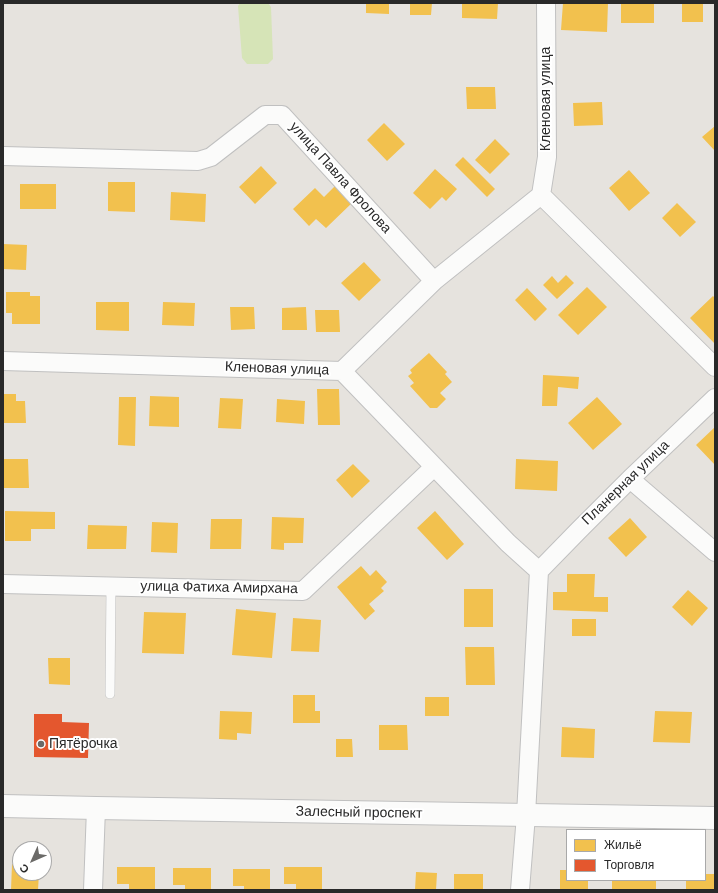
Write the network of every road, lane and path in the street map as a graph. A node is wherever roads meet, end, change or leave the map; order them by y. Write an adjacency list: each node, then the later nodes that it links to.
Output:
1 (546, 3): 3 (street, Кленовая улица)
2 (3, 156): 4 (street, улица Павла Фролова)
3 (541, 195): 4 (street); 6 (street)
4 (434, 281): 7 (street)
5 (3, 361): 7 (street, Кленовая улица)
6 (715, 367)
7 (342, 371): 9 (street, Кленовая улица)
8 (715, 398): 10 (street, Планерная улица)
9 (434, 466): 12 (street, Кленовая улица); 14 (street, улица Фатиха Амирхана)
10 (630, 479): 11 (street); 12 (street, Планерная улица)
11 (715, 552)
12 (539, 571): 18 (street)
13 (3, 584): 14 (street, улица Фатиха Амирхана)
14 (111, 586): 15 (lane)
15 (110, 694)
16 (3, 806): 17 (main road, Залесный проспект)
17 (96, 808): 18 (main road, Залесный проспект); 20 (street)
18 (526, 815): 19 (main road, Залесный проспект); 21 (street)
19 (715, 818)
20 (93, 890)
21 (520, 890)

